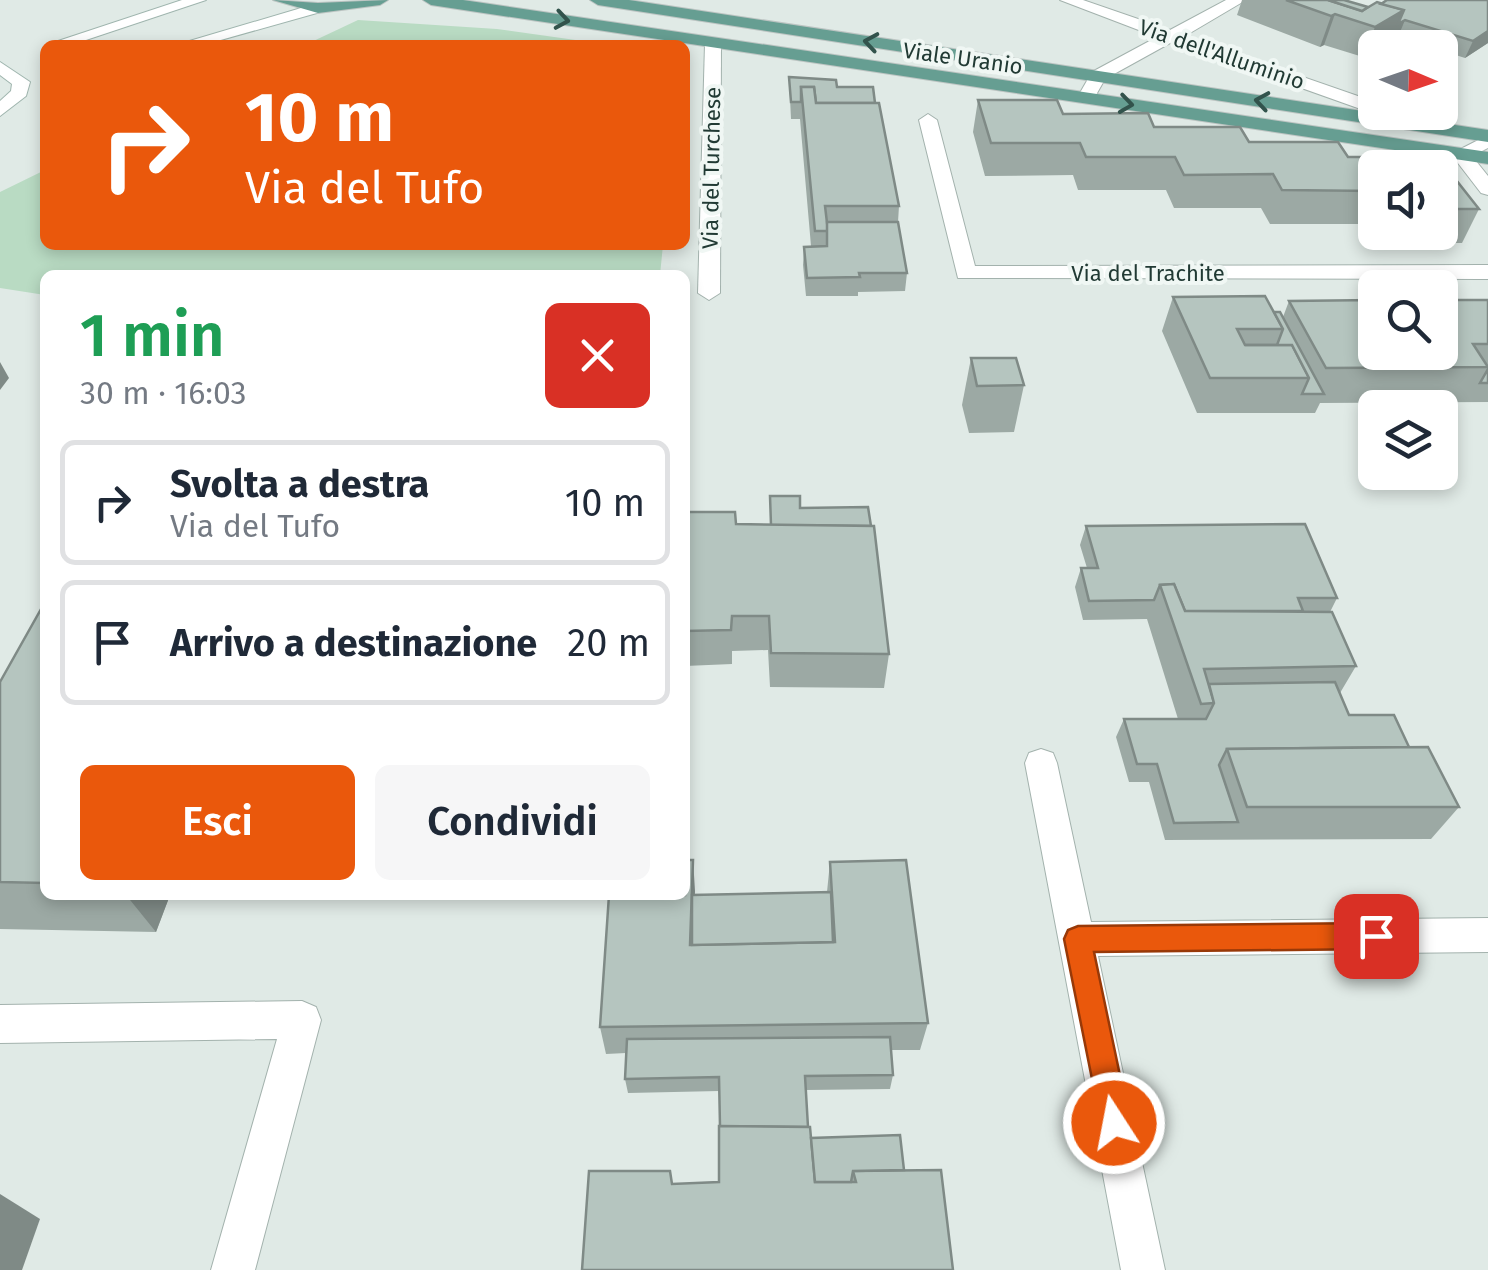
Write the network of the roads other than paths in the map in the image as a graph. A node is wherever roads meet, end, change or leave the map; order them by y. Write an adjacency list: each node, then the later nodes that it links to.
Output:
1 (160, 0): 11 (street)
2 (198, 0): 11 (street)
3 (281, 0): 10 (main road)
4 (404, 0): 9 (main road)
5 (431, 0): 15 (main road, Viale Uranio, one-way to 15)
6 (598, 0): 19 (main road, Viale Uranio, one-way to 6)
7 (1068, 0): 12 (street, Via dell'Alluminio)
8 (1238, 0): 12 (street)
9 (378, 1): 10 (main road)
10 (318, 8): 14 (street)
11 (88, 36): 13 (street)
12 (1170, 36): 19 (street); 23 (street, Via dell'Alluminio)
13 (73, 40)
14 (202, 40)
15 (687, 40)
16 (690, 40): 17 (main road, Viale Uranio, one-way to 17)
17 (713, 44): 22 (main road, Viale Uranio); 33 (street, Via del Turchese)
18 (18, 56): 21 (street)
19 (1098, 76): 22 (street); 25 (main road, Viale Uranio, one-way to 19)
20 (40, 86): 21 (street)
21 (20, 92): 24 (street)
22 (1086, 98): 29 (main road, Viale Uranio, one-way to 29)
23 (1358, 102)
24 (0, 111)
25 (1358, 116)
26 (928, 120): 32 (street, Via del Trachite)
27 (1444, 130): 28 (main road, Viale Uranio)
28 (1488, 138): 29 (street)
29 (1461, 154): 30 (main road, Viale Uranio); 31 (street)
30 (1488, 158)
31 (1488, 190)
32 (1488, 272)
33 (709, 293)
34 (1041, 763): 36 (street)
35 (1488, 935): 36 (street)
36 (1078, 939): 39 (street)
37 (0, 1024): 38 (street)
38 (233, 1270)
39 (1144, 1270)

